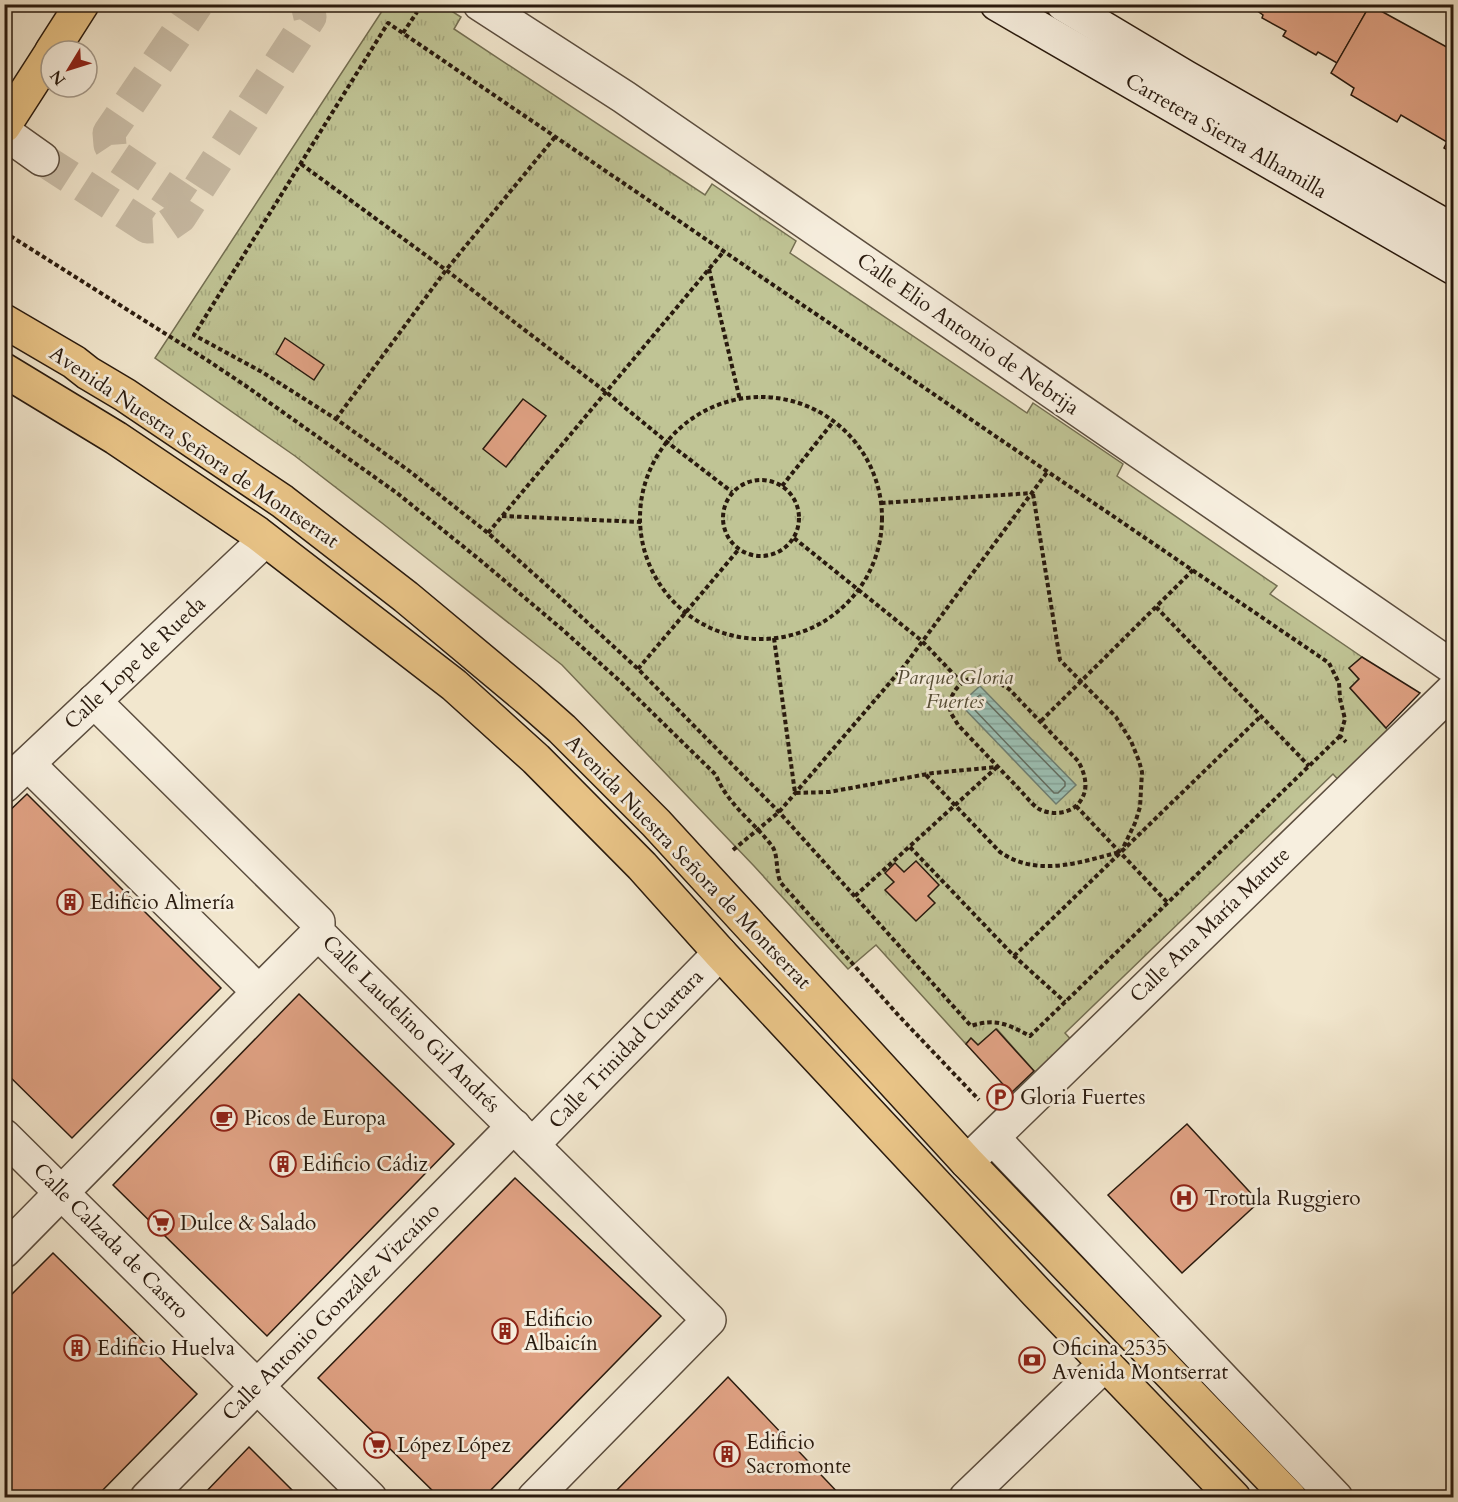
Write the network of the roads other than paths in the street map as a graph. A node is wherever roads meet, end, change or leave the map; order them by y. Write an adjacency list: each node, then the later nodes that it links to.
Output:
1 (82, 4): 5 (main road)
2 (480, 4): 17 (street, Calle Elio Antonio de Nebrija)
3 (997, 4): 11 (street, Carretera Sierra Alhamilla)
4 (1085, 9): 10 (street, Carretera Sierra Alhamilla)
5 (60, 39)
6 (39, 72): 7 (main road)
7 (4, 126)
8 (4, 132): 9 (street)
9 (42, 159)
10 (1454, 231)
11 (1454, 268)
12 (4, 298): 14 (main road)
13 (4, 321): 14 (main road, Avenida Nuestra Señora de Montserrat)
14 (74, 362): 28 (main road, Avenida Nuestra Señora de Montserrat)
15 (4, 370): 16 (main road, Avenida Nuestra Señora de Montserrat)
16 (265, 540): 19 (street, Calle Lope de Rueda); 23 (main road, Avenida Nuestra Señora de Montserrat)
17 (1454, 668)
18 (1454, 689): 27 (street, Calle Ana María Matute)
19 (94, 701): 20 (street, Calle Lope de Rueda); 22 (street, Calle Laudelino Gil Andrés)
20 (28, 764): 21 (street, Calle Lope de Rueda); 24 (street)
21 (4, 786)
22 (318, 933): 24 (street); 26 (street, Calle Laudelino Gil Andrés)
23 (720, 952): 26 (street, Calle Trinidad Cuartara); 31 (main road, Avenida Nuestra Señora de Montserrat)
24 (259, 992): 29 (street)
25 (4, 1136): 29 (street, Calle Calzada de Castro)
26 (523, 1136): 32 (street, Calle Antonio González Vizcaíno); 35 (street, Calle Laudelino Gil Andrés)
27 (993, 1138): 28 (street, Calle Ana María Matute); 39 (street)
28 (967, 1162): 38 (main road, Avenida Nuestra Señora de Montserrat)
29 (62, 1192): 30 (street); 32 (street, Calle Calzada de Castro)
30 (4, 1251)
31 (1105, 1364): 36 (street); 37 (main road, Avenida Nuestra Señora de Montserrat)
32 (258, 1386): 33 (street, Calle Antonio González Vizcaíno); 34 (street, Calle Calzada de Castro)
33 (147, 1497)
34 (370, 1497)
35 (534, 1497)
36 (966, 1497)
37 (1234, 1497)
38 (1290, 1497)
39 (1336, 1497)

